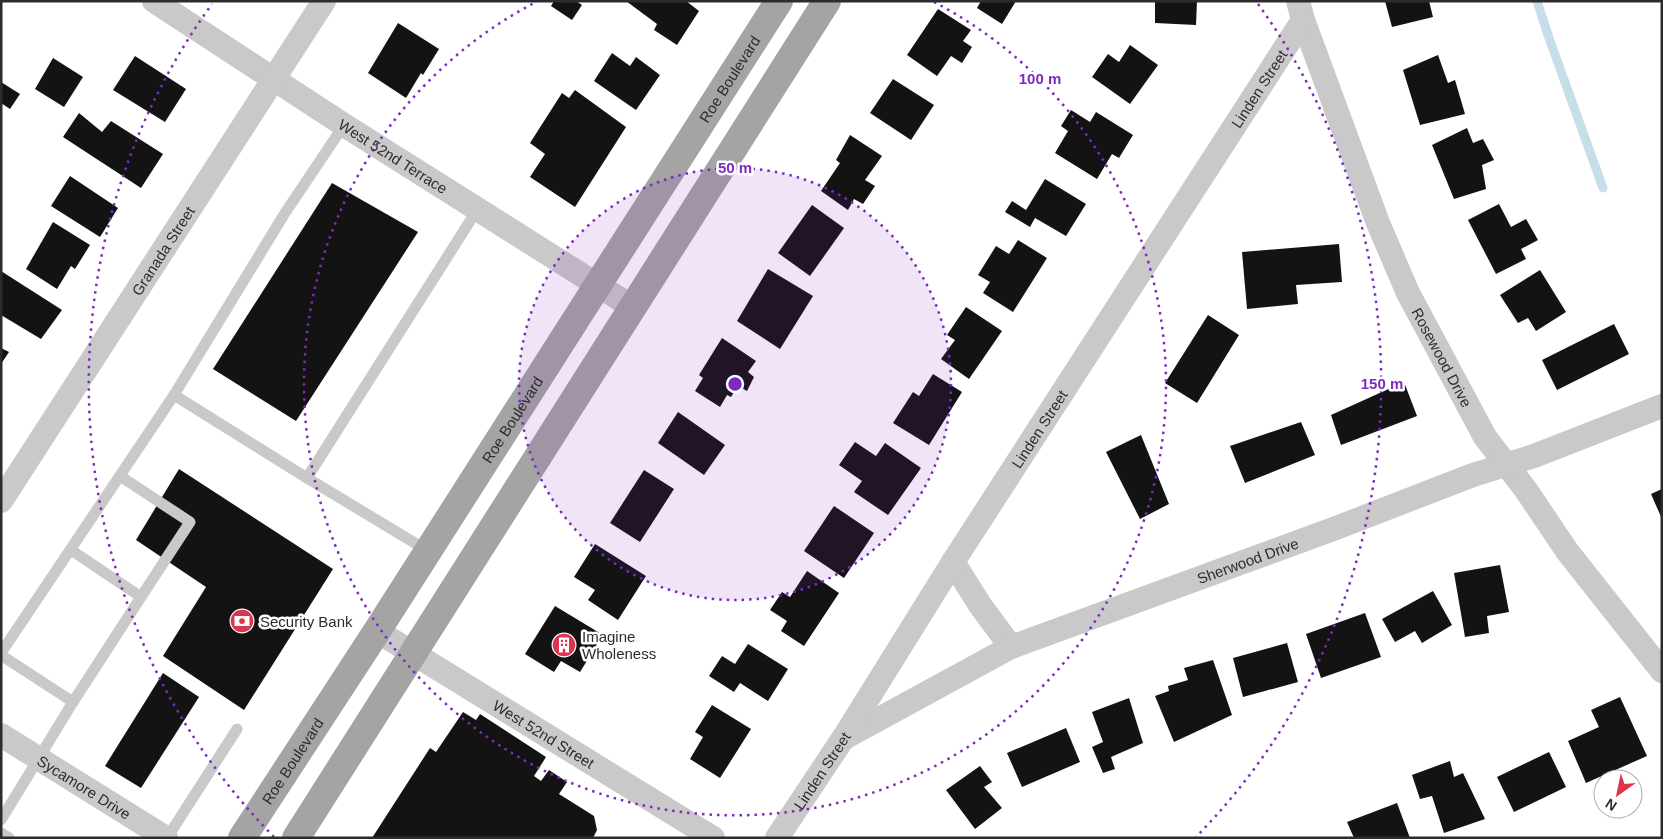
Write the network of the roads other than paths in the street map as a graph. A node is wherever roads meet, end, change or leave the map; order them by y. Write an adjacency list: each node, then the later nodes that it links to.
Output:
1 (154, 1): 6 (street, West 52nd Terrace)
2 (324, 1): 6 (street, Granada Street)
3 (779, 1): 9 (main road, Roe Boulevard)
4 (827, 1): 10 (main road)
5 (1300, 10): 13 (street, Rosewood Drive); 19 (street, Linden Street)
6 (275, 79): 7 (street, West 52nd Terrace); 16 (street, Granada Street)
7 (344, 125): 8 (street, West 52nd Terrace); 11 (lane)
8 (478, 210): 9 (street, West 52nd Terrace); 15 (lane)
9 (597, 286): 10 (street, West 52nd Terrace); 18 (main road, Roe Boulevard)
10 (634, 308): 24 (main road)
11 (174, 395): 14 (lane); 15 (lane)
12 (1662, 406): 13 (street, Sherwood Drive)
13 (1507, 464): 22 (street, Sherwood Drive); 25 (street, Rosewood Drive)
14 (120, 476): 17 (lane); 20 (lane)
15 (307, 478): 18 (lane)
16 (1, 501)
17 (71, 550): 20 (lane); 23 (lane)
18 (428, 551): 21 (main road, Roe Boulevard)
19 (952, 562): 22 (street); 29 (street, Linden Street)
20 (141, 597): 26 (lane)
21 (376, 631): 24 (street, West 52nd Street); 35 (main road, Roe Boulevard)
22 (1011, 647): 29 (street, Sherwood Drive)
23 (1, 654): 26 (lane)
24 (414, 654): 36 (main road); 37 (street, West 52nd Street)
25 (1662, 670)
26 (74, 702): 30 (lane)
27 (237, 729): 34 (lane)
28 (1, 735): 30 (street, Sycamore Drive)
29 (844, 738): 38 (street, Linden Street)
30 (40, 759): 31 (lane); 34 (street, Sycamore Drive)
31 (1, 820)
32 (1, 833): 33 (lane)
33 (9, 838)
34 (166, 838)
35 (242, 838)
36 (296, 838)
37 (713, 838)
38 (777, 838)

